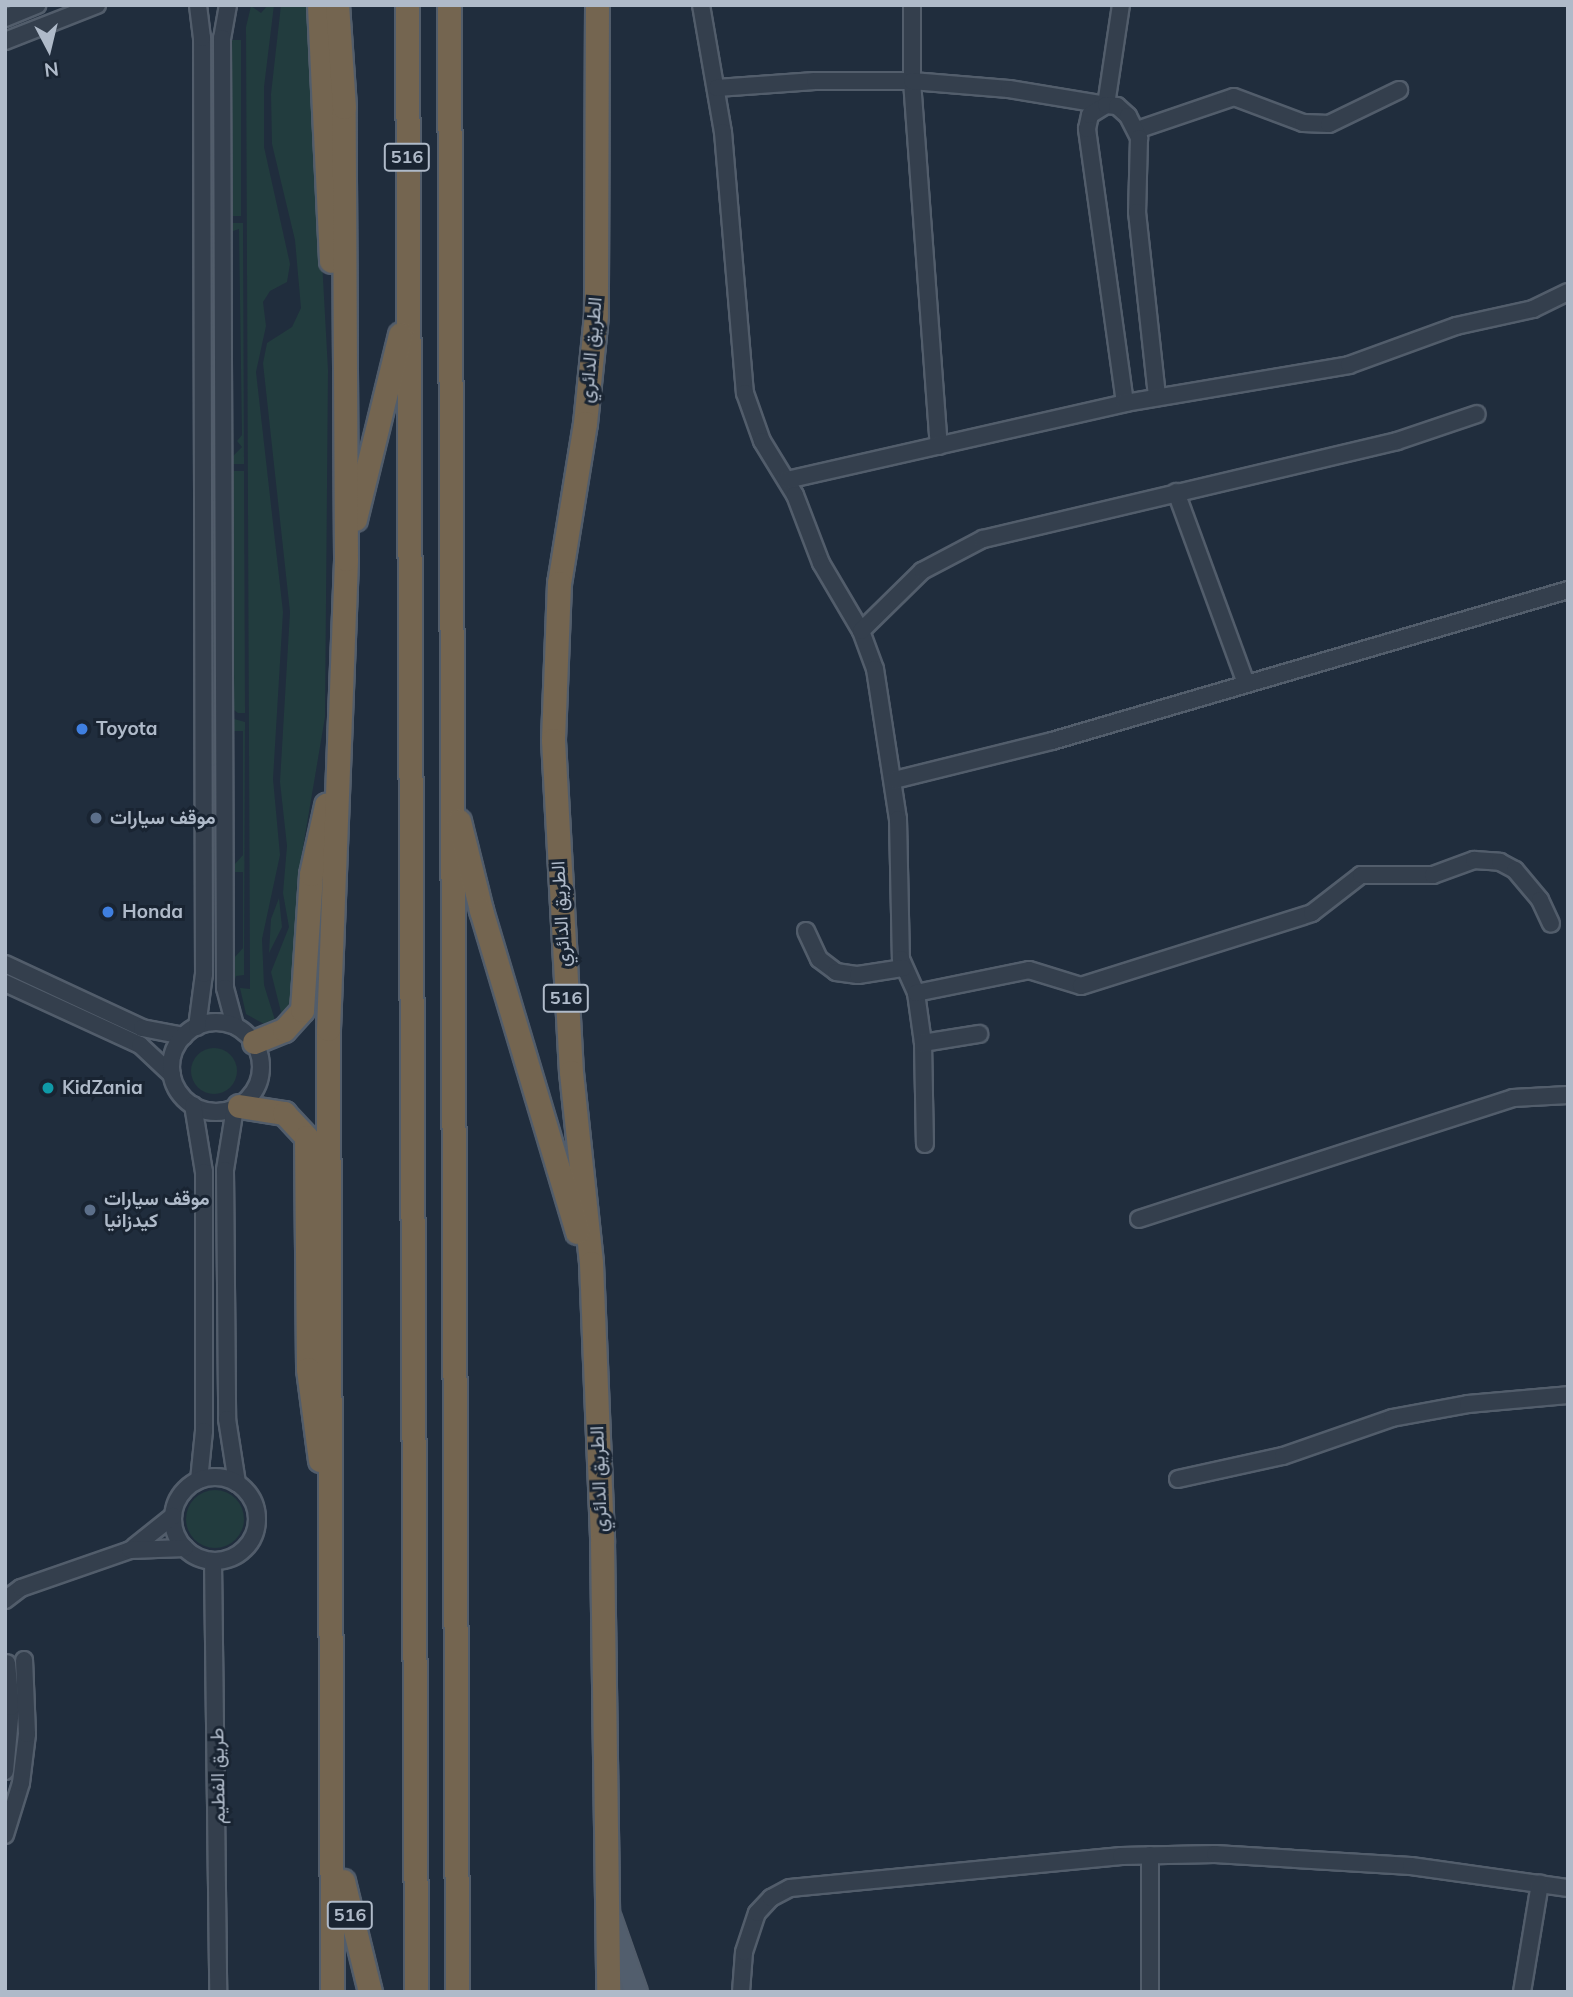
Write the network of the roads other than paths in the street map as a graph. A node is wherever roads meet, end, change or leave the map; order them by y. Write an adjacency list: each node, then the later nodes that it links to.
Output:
1 (37, 5): 13 (street)
2 (97, 5): 14 (street)
3 (198, 5): 43 (street)
4 (228, 5): 42 (street)
5 (319, 5): 21 (highway)
6 (337, 5): 21 (highway, 516)
7 (407, 5): 22 (highway, 516)
8 (449, 5): 34 (highway, 516)
9 (597, 5): 53 (highway, الطريق الدائري / 516)
10 (701, 5): 16 (street)
11 (912, 5): 15 (street)
12 (1121, 5): 18 (street)
13 (5, 18)
14 (5, 41)
15 (912, 81): 16 (street); 18 (street); 26 (street)
16 (717, 88): 27 (street)
17 (1399, 90): 19 (street)
18 (1105, 105): 19 (street); 24 (street)
19 (1137, 130): 23 (street)
20 (1568, 292): 23 (street)
21 (345, 306): 29 (highway, 516)
22 (407, 308): 29 (highway, 516); 76 (highway, 516)
23 (1157, 397): 24 (street)
24 (1125, 403): 26 (street)
25 (1477, 414): 28 (street)
26 (939, 446): 27 (street)
27 (787, 480): 31 (street)
28 (1176, 492): 31 (street); 32 (street)
29 (346, 559): 33 (highway, 516)
30 (1568, 590): 32 (street)
31 (861, 631): 35 (street)
32 (1246, 683): 35 (street)
33 (336, 779): 45 (highway); 58 (highway, 516)
34 (449, 780): 53 (highway, 516); 77 (highway, 516)
35 (894, 780): 39 (street)
36 (1551, 924): 41 (street)
37 (807, 931): 39 (street)
38 (5, 964): 43 (street)
39 (903, 968): 41 (street)
40 (5, 983): 47 (street)
41 (916, 993): 46 (street)
42 (235, 1027): 43 (street); 45 (street)
43 (190, 1032): 47 (street)
44 (979, 1034): 46 (street)
45 (254, 1042): 50 (street)
46 (923, 1042): 51 (street)
47 (172, 1075): 49 (street)
48 (1568, 1096): 52 (street)
49 (193, 1105): 50 (street); 56 (street)
50 (237, 1107): 57 (street); 58 (highway)
51 (925, 1144)
52 (1139, 1219)
53 (591, 1263): 72 (highway, الطريق الدائري / 516)
54 (1568, 1395): 55 (street)
55 (1178, 1479)
56 (199, 1480): 57 (street); 59 (street)
57 (237, 1483): 62 (street)
58 (331, 1501): 68 (highway, 516)
59 (173, 1516): 60 (street); 61 (street)
60 (185, 1548): 61 (street); 62 (street)
61 (130, 1550): 63 (street)
62 (213, 1561): 74 (street, طريق الفطيم)
63 (8, 1594)
64 (24, 1660): 67 (street)
65 (7, 1663): 66 (street)
66 (5, 1771)
67 (5, 1835)
68 (334, 1837): 73 (highway, 516); 75 (highway, 516)
69 (1150, 1855): 70 (street); 80 (street); 81 (street)
70 (1540, 1883): 71 (street); 82 (street)
71 (1568, 1888)
72 (609, 1916): 78 (highway, الطريق الدائري / 516); 79 (main road)
73 (332, 1990)
74 (218, 1992)
75 (370, 1992)
76 (416, 1992)
77 (457, 1992)
78 (608, 1992)
79 (636, 1992)
80 (741, 1992)
81 (1150, 1992)
82 (1522, 1992)

